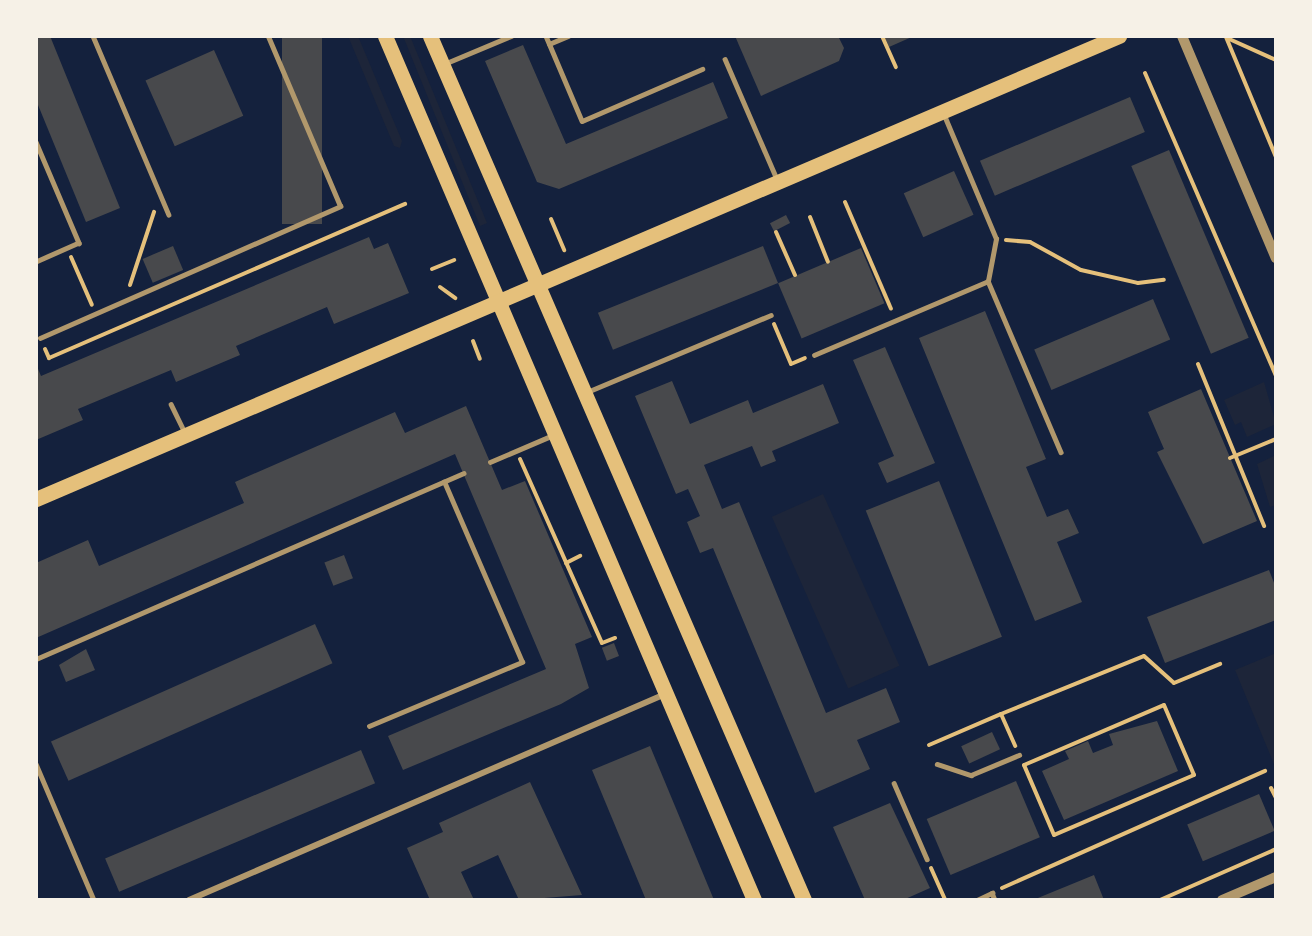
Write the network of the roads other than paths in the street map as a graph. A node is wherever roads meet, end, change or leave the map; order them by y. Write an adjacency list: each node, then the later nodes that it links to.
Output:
1 (93, 36): 17 (lane)
2 (268, 36): 24 (lane)
3 (385, 36): 22 (main road)
4 (430, 36): 12 (main road)
5 (511, 36): 12 (lane)
6 (546, 36): 10 (lane)
7 (568, 36): 10 (lane)
8 (1119, 36): 14 (main road)
9 (1182, 36): 18 (street)
10 (549, 44): 13 (lane)
11 (724, 59): 16 (lane)
12 (442, 65): 21 (main road)
13 (702, 69)
14 (942, 112): 16 (main road); 20 (lane)
15 (36, 142): 19 (lane)
16 (778, 182): 21 (main road)
17 (169, 215)
18 (1276, 258)
19 (36, 262)
20 (988, 281): 25 (lane); 30 (lane)
21 (534, 286): 22 (main road); 26 (main road)
22 (496, 303): 28 (main road); 29 (main road)
23 (771, 315): 26 (lane)
24 (40, 338)
25 (814, 355)
26 (581, 394): 47 (main road)
27 (171, 404): 29 (lane)
28 (554, 434): 31 (lane); 36 (main road)
29 (186, 435): 34 (main road)
30 (1060, 452)
31 (490, 462)
32 (463, 473): 33 (lane)
33 (444, 482): 35 (lane); 37 (lane)
34 (36, 500)
35 (36, 659)
36 (666, 693): 45 (street); 46 (main road)
37 (369, 726)
38 (1019, 755): 40 (lane)
39 (36, 764): 44 (lane)
40 (937, 764)
41 (894, 783): 42 (lane)
42 (927, 859)
43 (1276, 877): 50 (street)
44 (94, 900)
45 (189, 900)
46 (754, 900)
47 (804, 900)
48 (977, 900): 49 (lane)
49 (995, 900)
50 (1222, 900)

